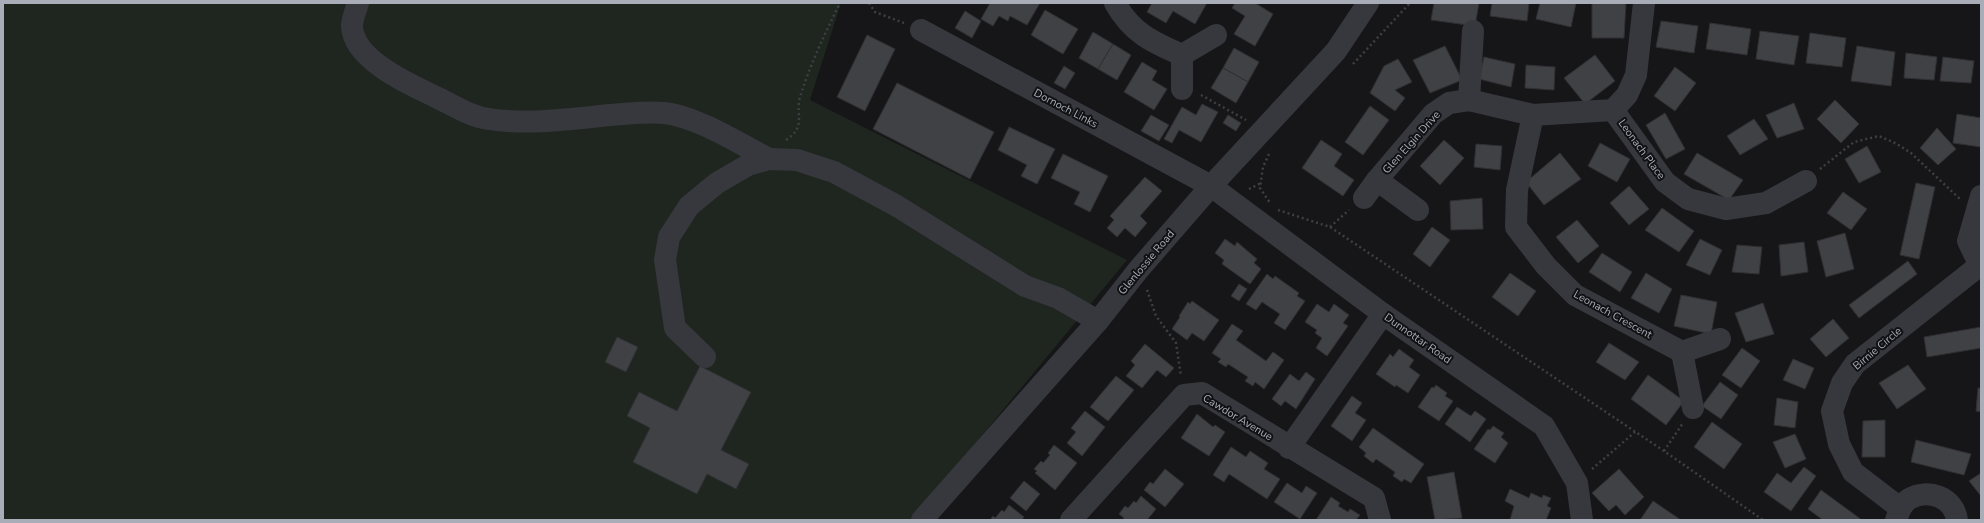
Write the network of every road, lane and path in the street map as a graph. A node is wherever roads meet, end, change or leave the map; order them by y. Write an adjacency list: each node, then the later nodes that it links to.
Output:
1 (358, 3): 19 (street)
2 (840, 3): 19 (path)
3 (869, 3): 8 (path)
4 (1115, 3): 11 (street)
5 (1368, 3): 17 (street, Glenlossie Road)
6 (1410, 3): 12 (path)
7 (1644, 3): 15 (street)
8 (921, 30): 22 (street, Dornoch Links)
9 (1473, 31): 14 (street)
10 (1216, 35): 11 (street)
11 (1182, 55): 13 (street)
12 (1352, 66)
13 (1182, 86): 17 (path)
14 (1469, 100): 16 (street, Glen Elgin Drive); 20 (street, Glen Elgin Drive)
15 (1614, 110): 16 (street, Glen Elgin Drive); 21 (street, Leonach Place)
16 (1533, 115): 32 (street, Leonach Crescent)
17 (1263, 129): 22 (street, Glenlossie Road)
18 (1271, 149): 26 (path)
19 (769, 159): 30 (street); 33 (street)
20 (1377, 180): 23 (street, Glen Elgin Drive); 25 (street, Glen Elgin Drive)
21 (1806, 180): 24 (path)
22 (1211, 186): 28 (street, Glenlossie Road); 29 (street, Dunnottar Road)
23 (1364, 198): 26 (path)
24 (1978, 205): 27 (street)
25 (1418, 210)
26 (1330, 227): 36 (path)
27 (1980, 267): 40 (street, Birnie Circle)
28 (1139, 269): 30 (street, Glenlossie Road); 34 (path)
29 (1383, 314): 37 (street); 39 (street, Dunnottar Road)
30 (1098, 321): 41 (street, Glenlossie Road)
31 (1720, 339): 32 (street)
32 (1682, 352): 35 (street)
33 (705, 357)
34 (1184, 395): 37 (street, Cawdor Avenue); 42 (street)
35 (1693, 408): 38 (path)
36 (1635, 432): 38 (path); 39 (path)
37 (1289, 448): 43 (street, Cawdor Avenue)
38 (1664, 451): 45 (path)
39 (1576, 483): 44 (street, Dunnottar Road)
40 (1898, 514): 46 (street, Birnie Circle)
41 (922, 520)
42 (1071, 520)
43 (1380, 520)
44 (1582, 520)
45 (1763, 520)
46 (1957, 520)

